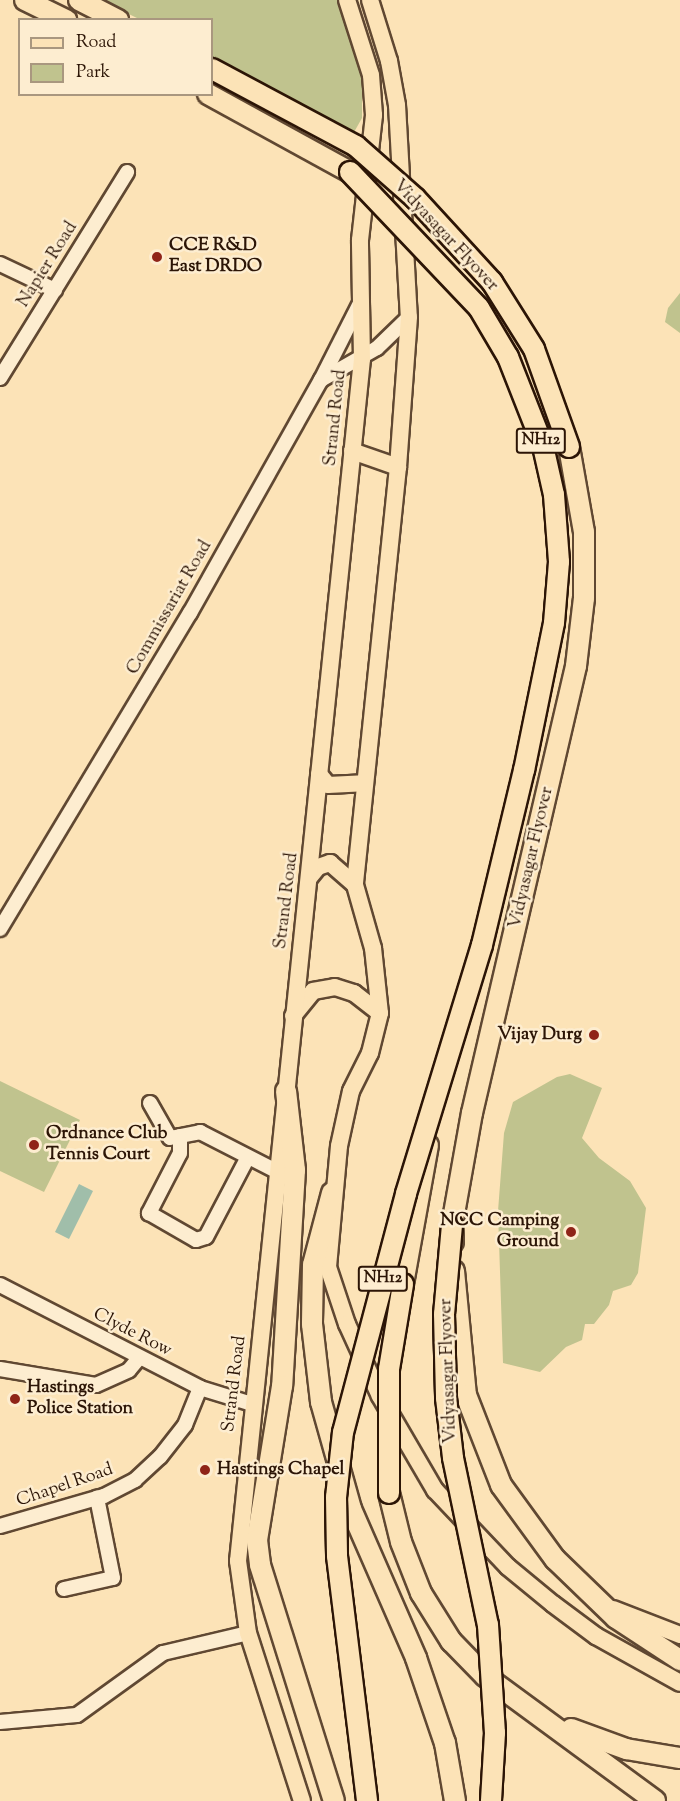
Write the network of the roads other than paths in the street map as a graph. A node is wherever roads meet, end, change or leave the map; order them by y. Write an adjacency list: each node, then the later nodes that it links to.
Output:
1 (25, 0): 5 (highway)
2 (80, 0): 6 (highway)
3 (347, 0): 12 (main road, Strand Road)
4 (370, 0): 13 (main road)
5 (62, 18)
6 (114, 18)
7 (213, 70): 33 (highway, Vidyasagar Flyover / NH12, bridge)
8 (212, 96): 28 (highway, Vidyasagar Flyover / NH12, bridge)
9 (127, 172): 11 (street, Napier Road)
10 (0, 264): 11 (street)
11 (55, 290): 15 (street, Napier Road)
12 (362, 300): 14 (main road, Strand Road); 16 (street, Commissariat Road)
13 (409, 317): 14 (street); 18 (main road)
14 (362, 359): 16 (street); 17 (main road, Strand Road)
15 (0, 378)
16 (321, 380): 23 (street, Commissariat Road)
17 (352, 451): 18 (main road); 19 (main road, Strand Road)
18 (398, 467): 20 (main road)
19 (319, 774): 20 (main road); 21 (main road, Strand Road)
20 (363, 783): 22 (main road)
21 (309, 878): 22 (main road); 25 (main road, Strand Road)
22 (355, 885): 24 (main road)
23 (0, 929)
24 (380, 1013): 25 (main road); 32 (main road)
25 (292, 1017): 26 (main road, Strand Road)
26 (286, 1091): 31 (main road, Strand Road); 52 (highway)
27 (150, 1103): 29 (street)
28 (434, 1112): 47 (highway, bridge); 53 (highway, Vidyasagar Flyover / NH12, bridge)
29 (180, 1136): 30 (street); 30 (street)
30 (248, 1157): 31 (street)
31 (280, 1173): 38 (main road, Strand Road)
32 (332, 1193): 46 (main road, bridge); 54 (highway)
33 (452, 1225): 42 (highway, bridge); 55 (highway, Vidyasagar Flyover / NH12, bridge)
34 (0, 1285): 35 (street, Clyde Row)
35 (139, 1358): 36 (street); 37 (street, Clyde Row)
36 (0, 1369)
37 (200, 1388): 38 (street, Clyde Row); 39 (street, Chapel Road)
38 (252, 1404): 43 (main road, Strand Road)
39 (97, 1498): 40 (street, Chapel Road); 41 (street)
40 (0, 1526)
41 (64, 1589)
42 (604, 1606): 44 (main road); 45 (highway)
43 (248, 1633): 48 (street); 51 (main road, Strand Road)
44 (680, 1635)
45 (680, 1660)
46 (680, 1683)
47 (532, 1713): 49 (highway); 50 (highway)
48 (0, 1722)
49 (678, 1758)
50 (651, 1797)
51 (302, 1801)
52 (334, 1801)
53 (367, 1801)
54 (455, 1801)
55 (491, 1801)

